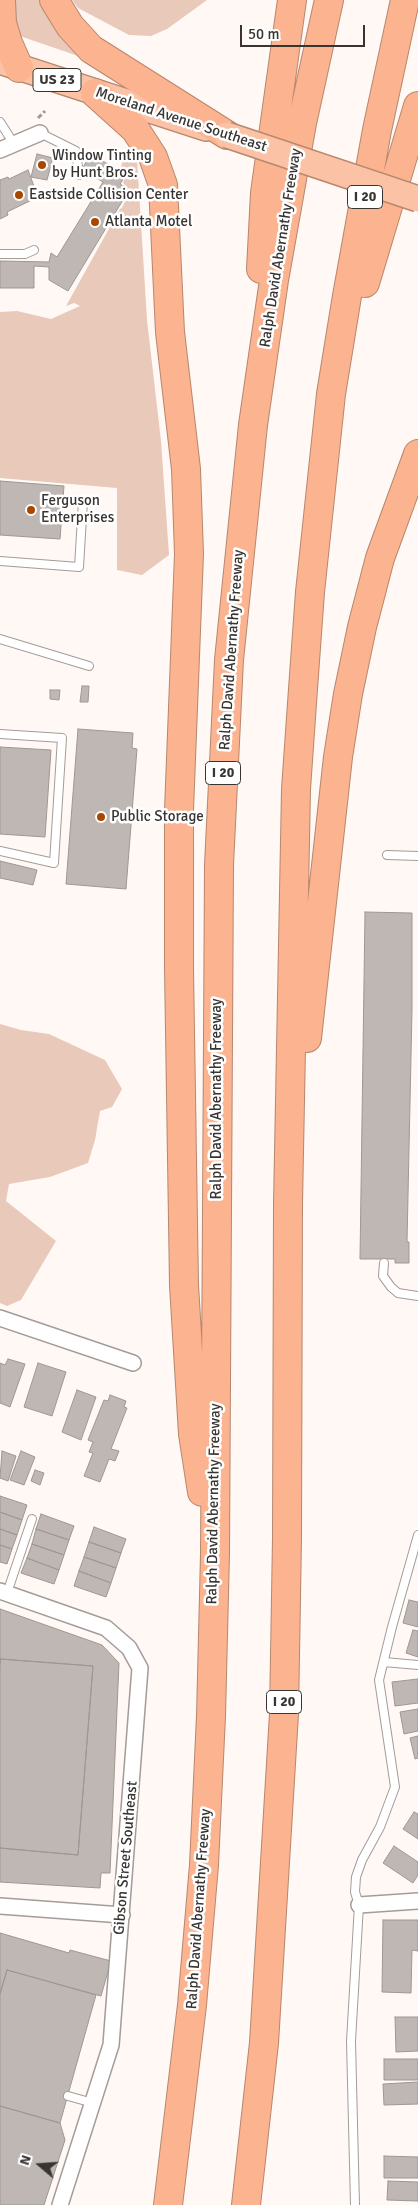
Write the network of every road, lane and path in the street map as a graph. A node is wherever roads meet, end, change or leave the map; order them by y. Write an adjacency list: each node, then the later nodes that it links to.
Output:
1 (0, 0): 6 (highway)
2 (54, 0): 11 (highway)
3 (292, 0): 18 (highway)
4 (329, 0): 18 (highway, Ralph David Abernathy Freeway / I 20)
5 (406, 0): 17 (highway, I 20)
6 (10, 65): 7 (highway, Moreland Avenue Southeast / US 23)
7 (96, 92): 11 (highway, Moreland Avenue Southeast / US 23); 35 (highway)
8 (418, 106): 17 (highway)
9 (0, 122): 12 (lane)
10 (40, 133): 12 (street); 13 (lane)
11 (227, 135): 14 (highway, Moreland Avenue Southeast / US 23, bridge)
12 (7, 147)
13 (79, 175)
14 (418, 199)
15 (34, 250): 16 (lane)
16 (0, 254)
17 (331, 394): 28 (highway, I 20)
18 (253, 425): 35 (highway, Ralph David Abernathy Freeway / I 20)
19 (418, 454): 28 (highway)
20 (83, 501): 21 (lane)
21 (0, 561)
22 (0, 640): 23 (lane)
23 (89, 666)
24 (0, 734): 25 (lane)
25 (0, 850)
26 (387, 855): 27 (lane)
27 (418, 856)
28 (288, 1204): 45 (highway, I 20)
29 (384, 1263): 30 (lane)
30 (418, 1296)
31 (0, 1318): 32 (street)
32 (133, 1363)
33 (32, 1519): 36 (lane)
34 (418, 1535): 37 (lane)
35 (214, 1554): 47 (highway, Ralph David Abernathy Freeway / I 20)
36 (3, 1592): 42 (street, Gibson Street Southeast)
37 (384, 1662): 38 (lane); 40 (lane)
38 (418, 1665)
39 (418, 1901): 40 (street)
40 (359, 1905): 48 (lane)
41 (0, 1906): 42 (street)
42 (122, 1915): 44 (street, Gibson Street Southeast)
43 (68, 2096): 44 (lane)
44 (93, 2103): 46 (street, Gibson Street Southeast)
45 (246, 2203)
46 (60, 2205)
47 (168, 2205)
48 (355, 2205)

